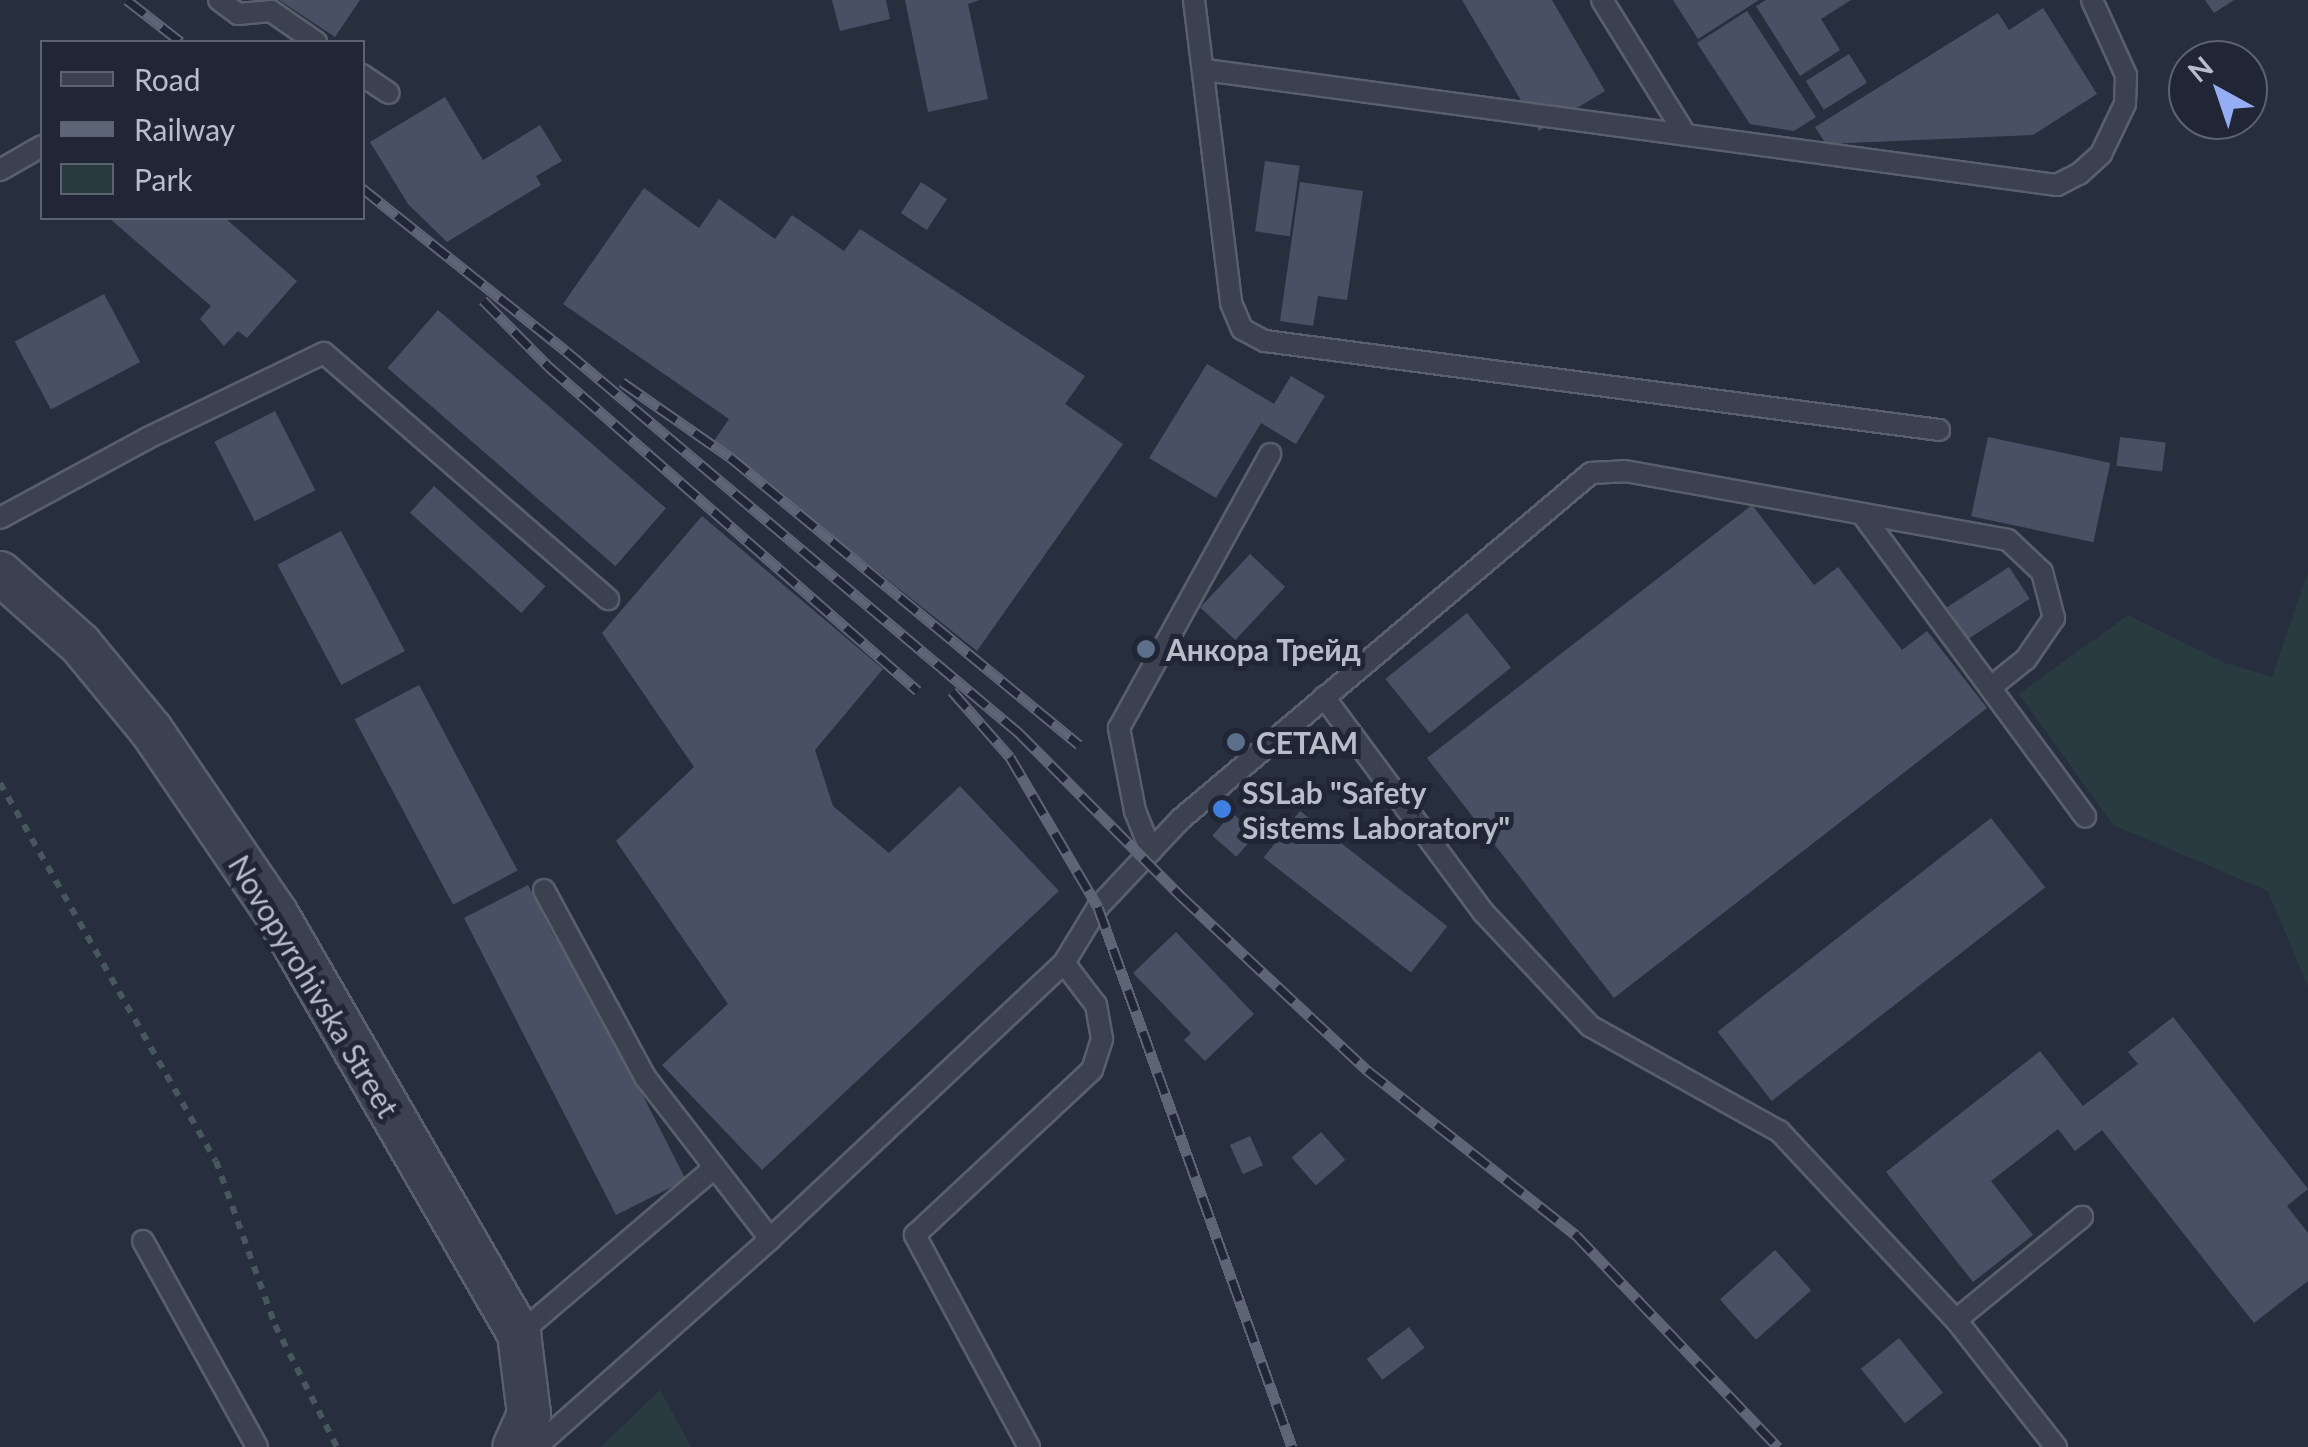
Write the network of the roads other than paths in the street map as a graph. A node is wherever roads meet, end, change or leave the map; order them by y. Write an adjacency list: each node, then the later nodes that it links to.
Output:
1 (220, 0): 5 (lane)
2 (1194, 0): 6 (lane)
3 (1602, 0): 9 (lane)
4 (2092, 0): 9 (lane)
5 (313, 40)
6 (1205, 70): 9 (lane); 12 (lane)
7 (365, 77): 8 (lane)
8 (389, 94)
9 (1685, 134)
10 (40, 147): 11 (lane)
11 (0, 170)
12 (1939, 430)
13 (1270, 454): 21 (lane)
14 (1862, 514): 18 (lane); 18 (lane); 19 (lane)
15 (0, 518): 17 (lane)
16 (0, 574): 29 (street, Novopyrohivska Street)
17 (608, 598)
18 (1991, 687): 20 (lane)
19 (1324, 697): 21 (lane); 28 (lane)
20 (2085, 816)
21 (1150, 851): 23 (lane)
22 (544, 890): 24 (lane)
23 (1064, 963): 26 (lane); 33 (lane)
24 (714, 1168): 26 (lane); 29 (lane)
25 (2082, 1218): 28 (lane)
26 (770, 1240): 32 (lane)
27 (143, 1241): 30 (lane)
28 (1956, 1320): 34 (lane)
29 (519, 1334): 31 (street, Novopyrohivska Street)
30 (258, 1447)
31 (514, 1447)
32 (536, 1447)
33 (1029, 1447)
34 (2056, 1447)

